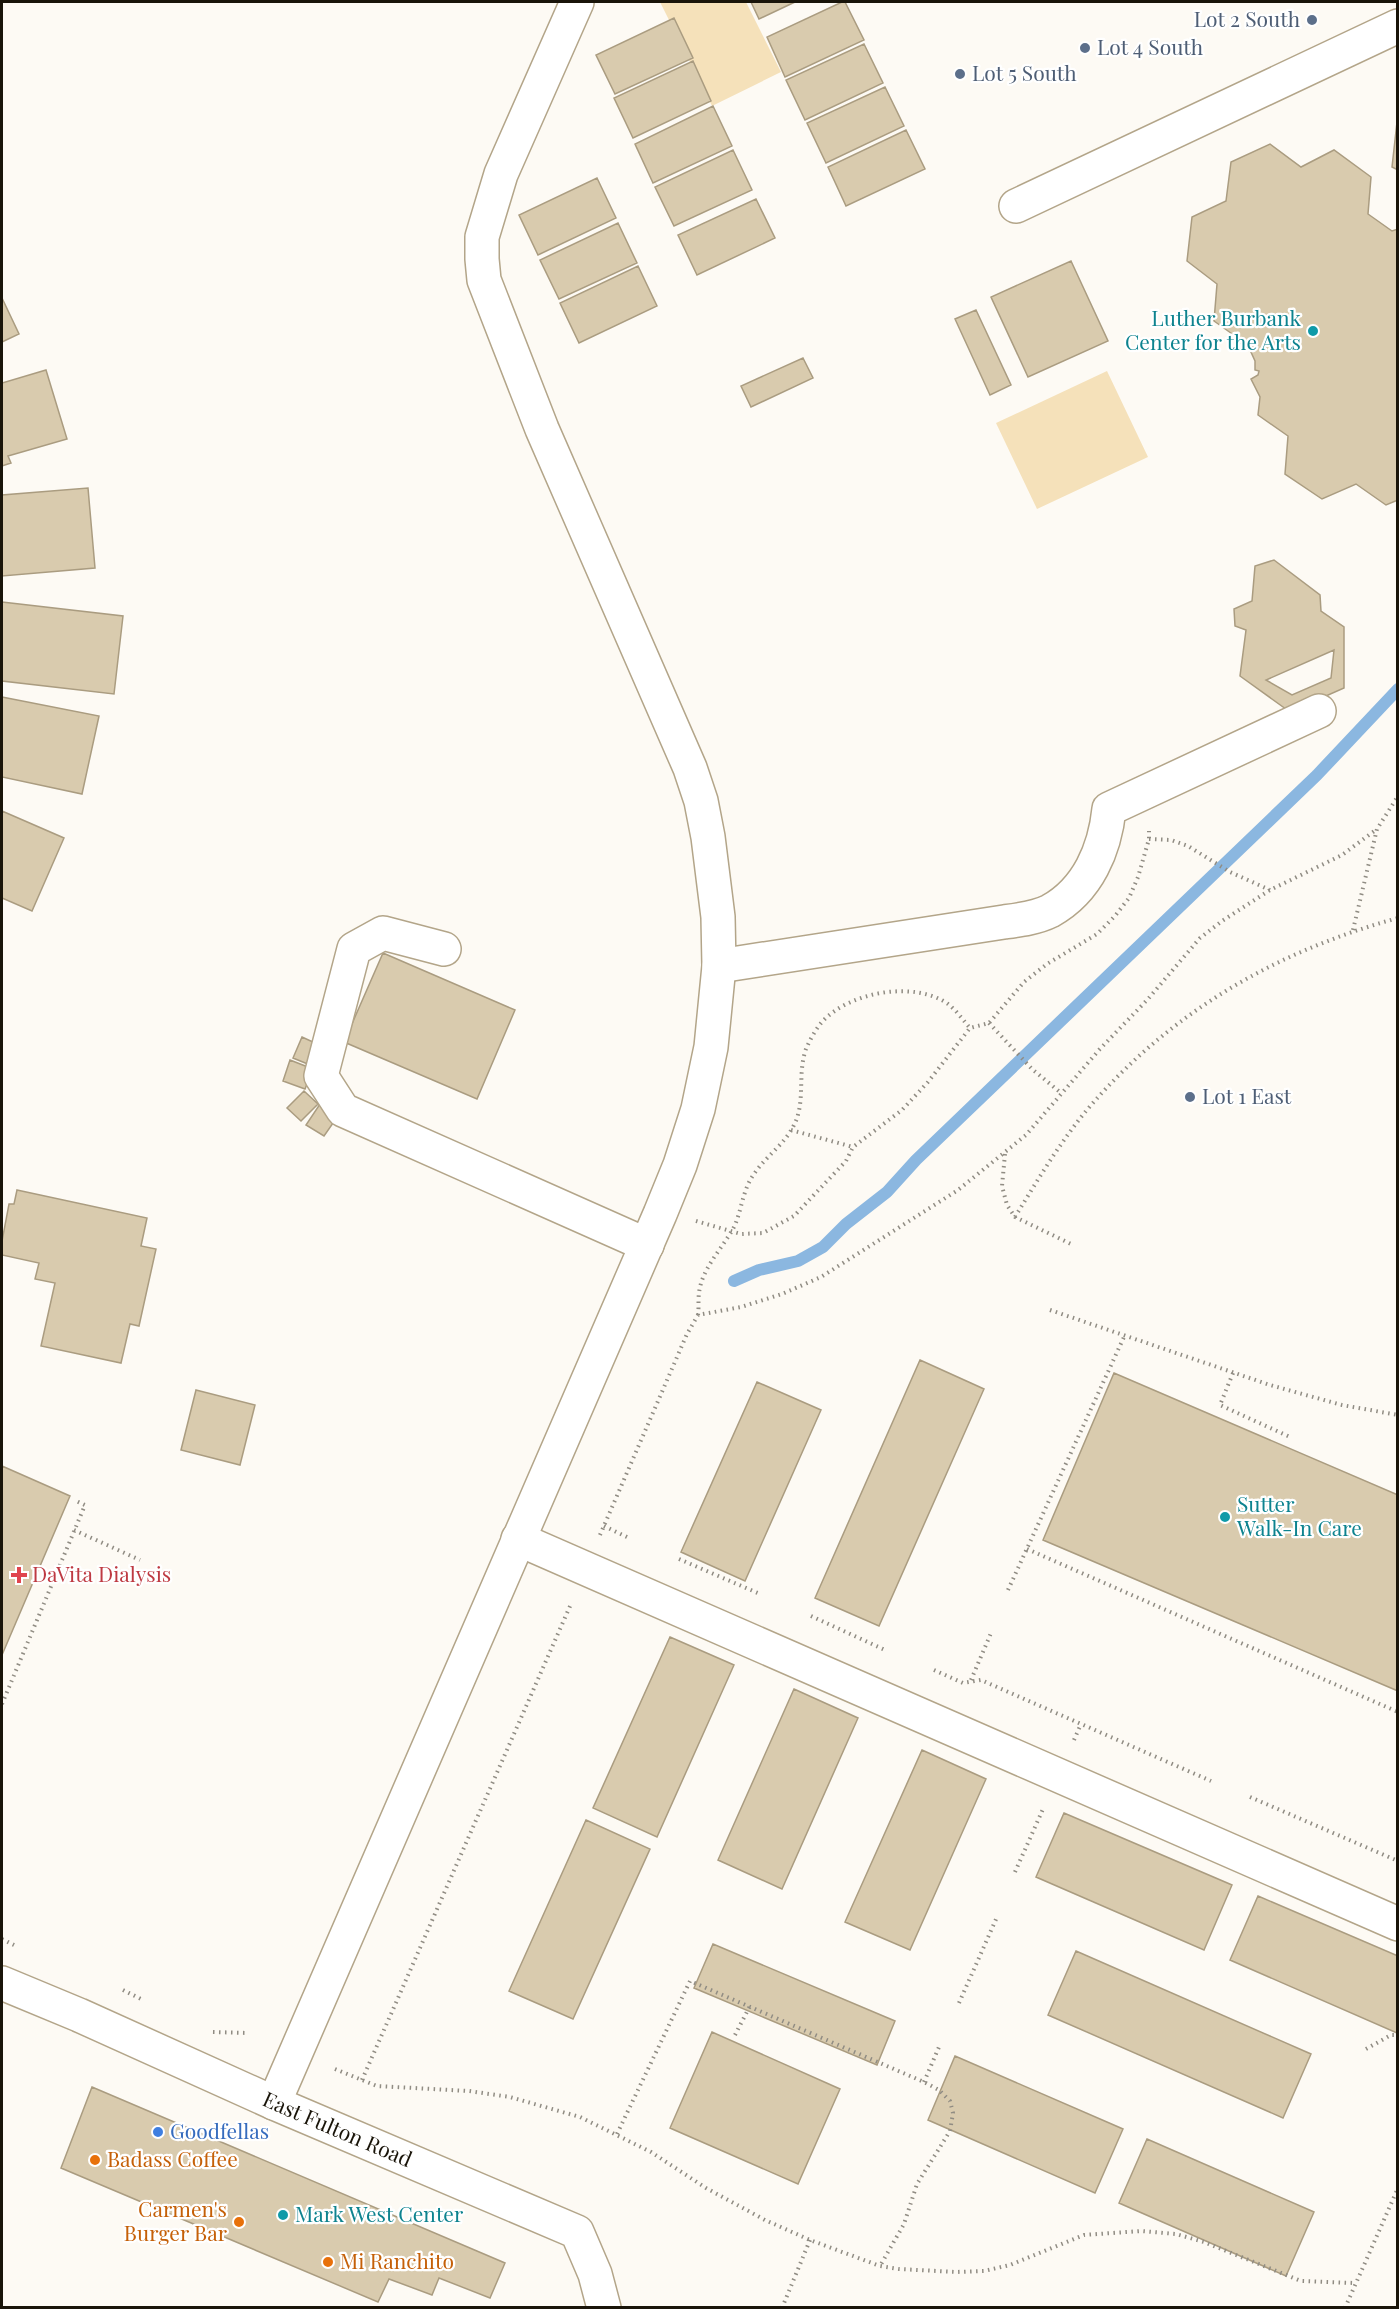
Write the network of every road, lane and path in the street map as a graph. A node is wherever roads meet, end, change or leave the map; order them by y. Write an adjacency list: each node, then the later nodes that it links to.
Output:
1 (577, 2): 12 (street)
2 (1398, 26): 3 (street)
3 (1016, 206)
4 (1319, 711): 12 (street)
5 (1398, 796): 6 (path)
6 (1377, 829): 8 (path); 10 (path)
7 (1149, 839): 8 (path)
8 (1270, 890): 16 (path)
9 (1398, 918): 10 (path)
10 (1353, 930): 21 (path)
11 (444, 949): 24 (street)
12 (719, 966): 20 (street)
13 (989, 1023): 16 (path)
14 (970, 1028): 17 (path)
15 (957, 1044): 18 (path)
16 (1061, 1093): 19 (path)
17 (791, 1130): 18 (path); 22 (path)
18 (853, 1147): 22 (path)
19 (1005, 1154): 21 (path); 26 (path)
20 (662, 1208): 22 (path); 24 (street)
21 (1015, 1217): 23 (path)
22 (731, 1232): 26 (path)
23 (1071, 1244)
24 (647, 1245): 34 (street)
25 (1050, 1310): 27 (path)
26 (698, 1316): 32 (path)
27 (1124, 1336): 28 (path); 37 (path)
28 (1233, 1373): 29 (path); 30 (path)
29 (1398, 1415)
30 (1290, 1437)
31 (74, 1500): 33 (path)
32 (604, 1526): 35 (path); 36 (path)
33 (74, 1530): 39 (path); 48 (path)
34 (518, 1539): 56 (street); 67 (street)
35 (631, 1539)
36 (596, 1542)
37 (1027, 1549): 40 (path); 49 (path)
38 (679, 1559): 41 (path)
39 (140, 1560)
40 (1008, 1590)
41 (760, 1594)
42 (571, 1603): 65 (path)
43 (811, 1616): 45 (path)
44 (991, 1633): 47 (path)
45 (885, 1650)
46 (934, 1670): 47 (path)
47 (971, 1680): 50 (path)
48 (2, 1704)
49 (1398, 1712)
50 (1211, 1781)
51 (1250, 1797): 53 (path)
52 (1044, 1808): 54 (path)
53 (1398, 1861)
54 (1015, 1872)
55 (997, 1917): 58 (path)
56 (1398, 1924)
57 (9, 1991): 67 (street, East Fulton Road)
58 (959, 2003)
59 (750, 2007): 60 (path); 66 (path); 68 (path)
60 (735, 2036)
61 (1398, 2036): 63 (path)
62 (939, 2046): 66 (path)
63 (1366, 2049)
64 (335, 2069): 65 (path)
65 (362, 2080): 68 (path)
66 (924, 2082): 71 (path)
67 (274, 2103): 73 (street, East Fulton Road)
68 (617, 2134): 70 (path)
69 (1398, 2188): 72 (path)
70 (810, 2240): 71 (path); 74 (path)
71 (879, 2266): 72 (path)
72 (1354, 2283): 75 (path)
73 (604, 2307)
74 (782, 2307)
75 (1345, 2307)

